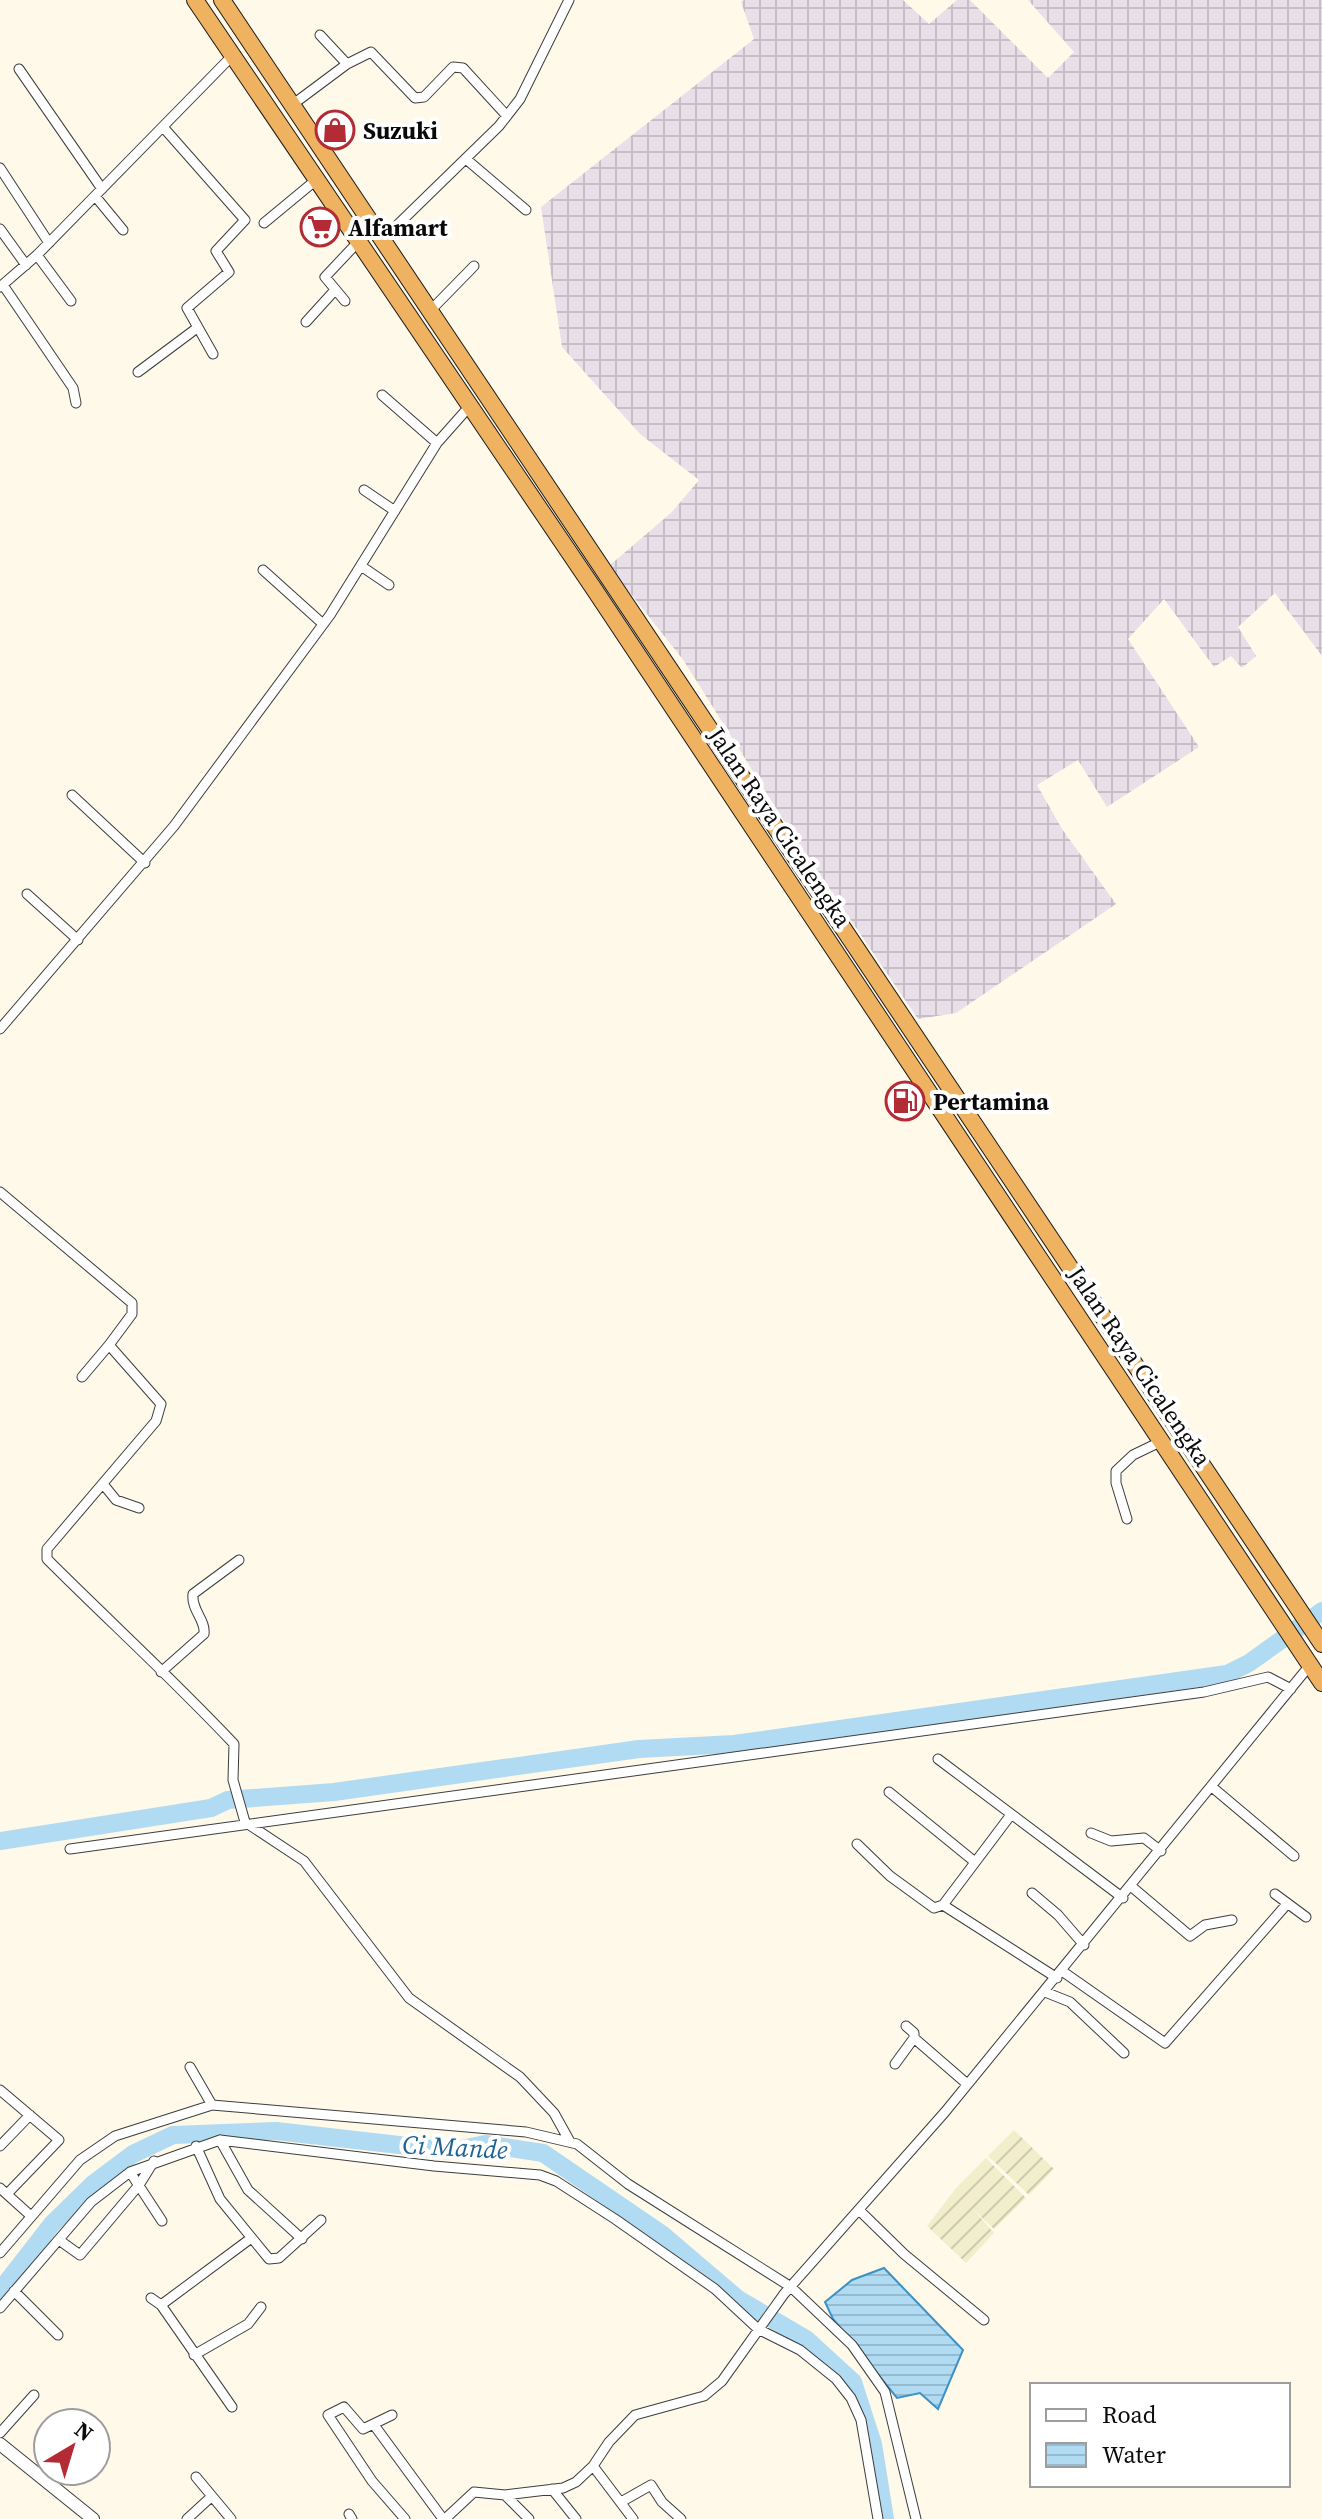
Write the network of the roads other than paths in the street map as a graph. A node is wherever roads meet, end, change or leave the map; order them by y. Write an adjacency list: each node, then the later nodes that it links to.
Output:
1 (195, 0): 5 (highway, Jalan Raya Cicalengka)
2 (222, 0): 8 (highway, Jalan Raya Cicalengka)
3 (569, 0): 9 (street)
4 (320, 35): 6 (street)
5 (232, 56): 10 (street); 13 (highway, Jalan Raya Cicalengka)
6 (347, 64): 8 (street); 9 (street)
7 (19, 69): 14 (street)
8 (292, 105): 19 (highway, Jalan Raya Cicalengka)
9 (507, 116): 11 (street)
10 (163, 127): 14 (street); 33 (street)
11 (466, 159): 15 (street); 19 (street)
12 (0, 168): 21 (street)
13 (316, 180): 16 (street); 20 (highway, Jalan Raya Cicalengka)
14 (98, 192): 18 (street); 21 (street)
15 (526, 210)
16 (264, 223)
17 (0, 229): 23 (street)
18 (123, 230)
19 (382, 240): 27 (highway, Jalan Raya Cicalengka)
20 (358, 242): 26 (street); 30 (highway, Jalan Raya Cicalengka)
21 (49, 243): 22 (street)
22 (37, 255): 23 (street); 28 (street)
23 (26, 265): 25 (street)
24 (474, 266): 31 (street)
25 (2, 286): 37 (street)
26 (335, 290): 29 (street); 32 (street)
27 (418, 292): 30 (highway); 31 (highway, Jalan Raya Cicalengka)
28 (71, 301)
29 (345, 301)
30 (398, 305): 38 (highway, Jalan Raya Cicalengka)
31 (430, 311): 59 (highway, Jalan Raya Cicalengka)
32 (306, 322)
33 (197, 328): 34 (street); 35 (street)
34 (213, 354)
35 (138, 372)
36 (382, 395): 39 (street)
37 (76, 403)
38 (468, 408): 39 (street); 54 (highway, Jalan Raya Cicalengka)
39 (437, 443): 41 (street)
40 (364, 490): 41 (street)
41 (395, 511): 42 (street)
42 (361, 566): 44 (street); 45 (street)
43 (263, 570): 45 (street)
44 (389, 585)
45 (323, 624): 47 (street)
46 (72, 795): 47 (street)
47 (145, 863): 49 (street)
48 (27, 894): 49 (street)
49 (78, 940): 50 (street)
50 (0, 1029)
51 (0, 1192): 52 (street)
52 (109, 1345): 53 (street); 55 (street)
53 (82, 1377)
54 (1162, 1441): 57 (street); 60 (highway, Jalan Raya Cicalengka)
55 (103, 1484): 56 (street); 61 (street)
56 (139, 1508)
57 (1127, 1519)
58 (239, 1560): 61 (street)
59 (1322, 1644)
60 (1310, 1665): 62 (highway, Jalan Raya Cicalengka); 63 (street)
61 (161, 1672): 68 (street)
62 (1322, 1683)
63 (1291, 1689): 65 (street); 68 (street)
64 (938, 1759): 67 (street)
65 (1212, 1787): 72 (street); 73 (street)
66 (889, 1792): 74 (street)
67 (1010, 1816): 74 (street); 78 (street)
68 (244, 1821): 71 (street); 96 (street)
69 (1091, 1833): 72 (street)
70 (857, 1844): 80 (street)
71 (70, 1849)
72 (1161, 1851): 75 (street)
73 (1294, 1856)
74 (975, 1862): 80 (street)
75 (1132, 1887): 78 (street); 82 (street)
76 (1032, 1893): 83 (street)
77 (1275, 1894): 79 (street)
78 (1123, 1898): 83 (street)
79 (1287, 1904): 81 (street); 84 (street)
80 (943, 1905): 84 (street)
81 (1306, 1917)
82 (1232, 1920)
83 (1084, 1945): 84 (street)
84 (1059, 1975): 85 (street)
85 (1045, 1992): 88 (street); 91 (street)
86 (906, 2026): 87 (street)
87 (914, 2038): 89 (street); 91 (street)
88 (1124, 2053)
89 (895, 2064)
90 (190, 2067): 93 (street)
91 (966, 2083): 103 (street)
92 (0, 2090): 94 (street)
93 (212, 2105): 96 (street); 104 (street)
94 (30, 2115): 97 (street); 102 (street)
95 (220, 2140): 98 (street); 108 (street); 118 (street)
96 (569, 2140): 112 (street)
97 (0, 2146)
98 (196, 2146): 99 (street); 107 (street)
99 (154, 2161): 100 (street); 101 (street)
100 (130, 2172): 101 (street); 109 (street)
101 (139, 2185): 106 (street); 109 (street)
102 (4, 2191): 104 (street)
103 (860, 2211): 112 (street); 117 (street)
104 (31, 2216): 110 (street)
105 (321, 2220): 108 (street)
106 (162, 2221)
107 (250, 2239): 108 (street); 114 (street)
108 (302, 2239)
109 (59, 2240): 111 (street)
110 (0, 2253)
111 (14, 2291): 116 (street); 119 (street)
112 (788, 2291): 118 (street); 143 (street)
113 (151, 2298): 114 (street)
114 (161, 2305): 120 (street)
115 (261, 2307): 120 (street)
116 (0, 2308)
117 (984, 2320)
118 (759, 2328): 127 (street); 142 (street)
119 (58, 2335)
120 (194, 2355): 122 (street)
121 (34, 2395): 125 (street)
122 (232, 2407)
123 (392, 2415): 124 (street)
124 (374, 2425): 136 (street); 137 (street)
125 (0, 2433)
126 (0, 2444): 133 (street)
127 (593, 2466): 129 (street); 132 (street)
128 (196, 2477): 131 (street)
129 (552, 2489): 130 (street); 139 (street)
130 (505, 2495): 137 (street); 138 (street)
131 (211, 2497): 134 (street); 135 (street)
132 (621, 2502): 140 (street); 141 (street)
133 (89, 2518)
134 (187, 2519)
135 (231, 2519)
136 (405, 2519)
137 (444, 2519)
138 (529, 2519)
139 (576, 2519)
140 (633, 2519)
141 (681, 2519)
142 (878, 2519)
143 (916, 2519)

